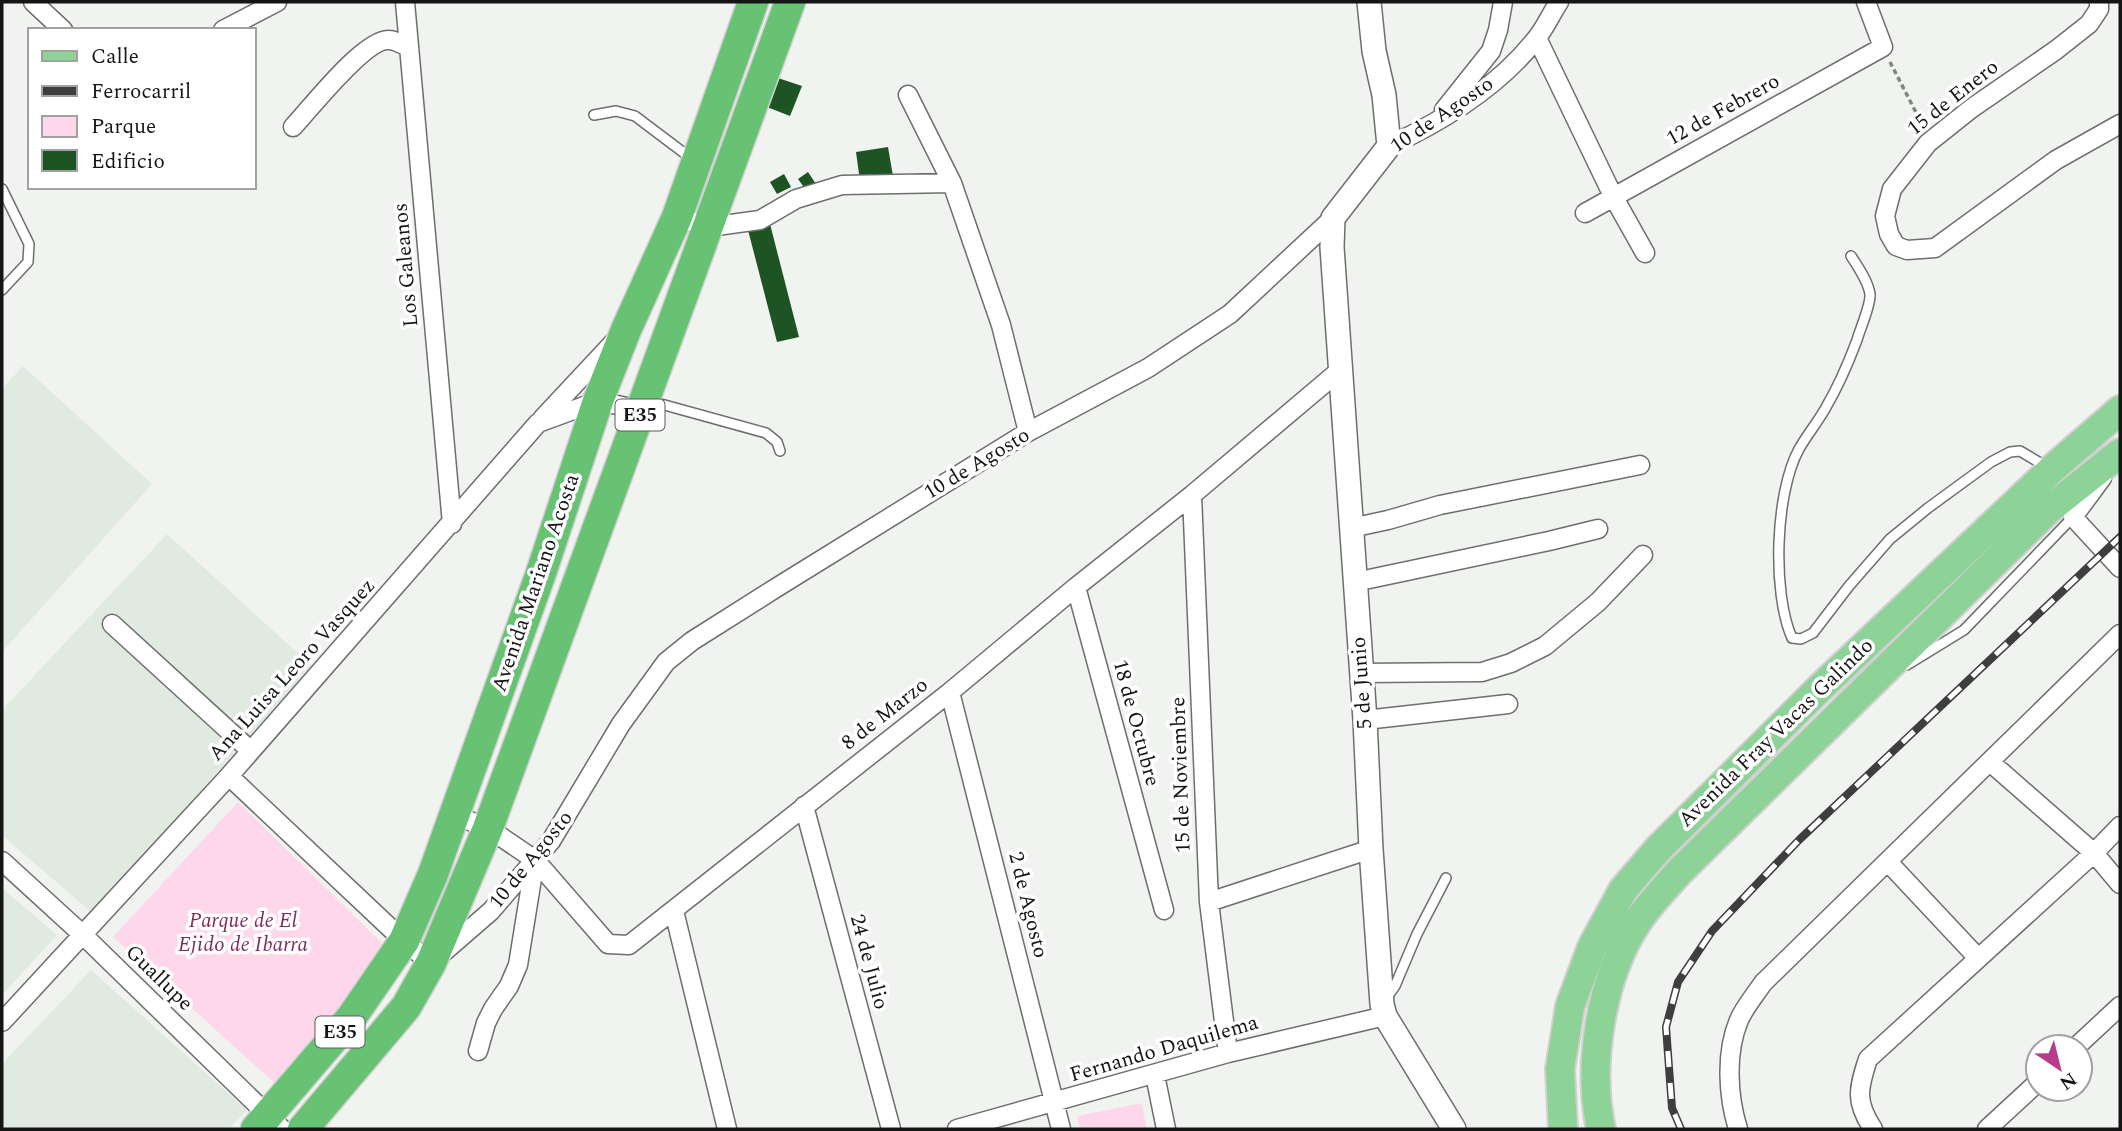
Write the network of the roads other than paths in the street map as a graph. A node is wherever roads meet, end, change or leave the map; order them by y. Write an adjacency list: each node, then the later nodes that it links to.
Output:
1 (33, 2): 11 (street)
2 (277, 2): 12 (street)
3 (405, 2): 14 (street, Los Galeanos)
4 (752, 2): 21 (highway, Avenida Mariano Acosta / E35)
5 (790, 2): 29 (highway, Avenida Mariano Acosta / E35)
6 (1369, 2): 20 (street)
7 (1503, 2): 17 (street)
8 (1559, 2): 13 (street, 10 de Agosto)
9 (1867, 2): 24 (street, 12 de Febrero)
10 (2099, 2): 18 (street, 15 de Enero)
11 (61, 28)
12 (227, 28)
13 (1537, 38): 17 (street, 10 de Agosto); 24 (street)
14 (409, 47): 19 (street); 46 (street, Los Galeanos)
15 (908, 95): 22 (street)
16 (594, 116): 21 (lane)
17 (1434, 123): 20 (street, 10 de Agosto)
18 (2120, 124)
19 (293, 127)
20 (1389, 146): 28 (street, 10 de Agosto)
21 (696, 163): 27 (highway, Avenida Mariano Acosta / E35)
22 (952, 183): 29 (street); 39 (street)
23 (2, 189): 25 (lane)
24 (1613, 196): 26 (street, 12 de Febrero); 30 (street)
25 (6, 204): 32 (lane)
26 (1585, 213)
27 (677, 217): 29 (street); 33 (highway, Avenida Mariano Acosta / E35)
28 (1334, 218): 34 (street, 5 de Junio); 39 (street, 10 de Agosto)
29 (709, 227): 36 (highway, Avenida Mariano Acosta / E35)
30 (1645, 253)
31 (1851, 256): 43 (lane)
32 (2, 290)
33 (626, 330): 35 (highway, Avenida Mariano Acosta / E35); 38 (street)
34 (1339, 371): 44 (street, 8 de Marzo); 47 (street, 5 de Junio)
35 (598, 401): 36 (street); 38 (street, Ana Luisa Leoro Vasquez); 64 (highway, Avenida Mariano Acosta / E35)
36 (643, 405): 40 (lane); 66 (highway, Avenida Mariano Acosta / E35)
37 (2120, 410): 43 (main road, Avenida Fray Vacas Galindo)
38 (538, 423): 46 (street, Ana Luisa Leoro Vasquez)
39 (1028, 432): 69 (street, 10 de Agosto)
40 (780, 451)
41 (2120, 453): 45 (street); 57 (main road, Avenida Fray Vacas Galindo)
42 (1640, 465): 47 (street)
43 (2052, 469): 98 (main road, Avenida Fray Vacas Galindo)
44 (1192, 495): 52 (street, 8 de Marzo); 74 (street, 15 de Noviembre)
45 (2073, 517): 50 (street); 57 (lane)
46 (452, 524): 60 (street, Ana Luisa Leoro Vasquez)
47 (1351, 528): 51 (street, 5 de Junio)
48 (1598, 529): 51 (street)
49 (1643, 555): 55 (street)
50 (2120, 568)
51 (1355, 582): 55 (street, 5 de Junio)
52 (1076, 587): 56 (street, 8 de Marzo); 75 (street, 18 de Octubre)
53 (112, 624): 60 (street)
54 (2120, 634): 61 (street)
55 (1361, 673): 59 (street, 5 de Junio)
56 (950, 692): 63 (street, 8 de Marzo); 89 (street, 2 de Agosto)
57 (1861, 694): 99 (main road, Avenida Fray Vacas Galindo)
58 (1508, 704): 59 (street)
59 (1365, 720): 67 (street, 5 de Junio)
60 (251, 751): 62 (street, Ana Luisa Leoro Vasquez)
61 (1990, 762): 68 (street); 71 (street)
62 (229, 776): 77 (street, Ana Luisa Leoro Vasquez); 78 (street)
63 (804, 806): 76 (street, 8 de Marzo); 93 (street, 24 de Julio)
64 (454, 815): 66 (street, 8 de Marzo); 78 (highway, Avenida Mariano Acosta / E35)
65 (2120, 826): 68 (street)
66 (488, 828): 69 (street, 8 de Marzo); 80 (highway, Avenida Mariano Acosta / E35)
67 (1371, 849): 74 (street); 82 (street, 5 de Junio)
68 (2094, 853): 73 (street); 79 (street)
69 (536, 860): 76 (street, 8 de Marzo); 80 (street, 10 de Agosto); 85 (street)
70 (2, 861): 77 (street, Guallupe)
71 (1888, 862): 79 (street); 100 (street)
72 (1446, 878): 82 (lane)
73 (2120, 884)
74 (1209, 902): 86 (street, 15 de Noviembre)
75 (1164, 910)
76 (674, 911): 92 (street)
77 (83, 935): 83 (street, Ana Luisa Leoro Vasquez); 90 (street, Guallupe)
78 (404, 941): 80 (street); 90 (highway, Avenida Mariano Acosta / E35)
79 (1978, 958): 101 (street)
80 (431, 963): 91 (highway, Avenida Mariano Acosta / E35)
81 (2120, 1006): 84 (street)
82 (1383, 1010): 86 (street, Fernando Daquilema); 97 (street, 5 de Junio)
83 (2, 1022)
84 (2091, 1033)
85 (478, 1051)
86 (1227, 1053): 87 (street, Fernando Daquilema)
87 (1155, 1075): 89 (street, Fernando Daquilema); 96 (street)
88 (2024, 1095): 102 (street)
89 (1055, 1103): 94 (street, Fernando Daquilema); 95 (street, 2 de Agosto)
90 (269, 1125)
91 (303, 1129)
92 (727, 1129)
93 (891, 1129)
94 (957, 1129)
95 (1061, 1129)
96 (1166, 1129)
97 (1454, 1129)
98 (1563, 1129)
99 (1601, 1129)
100 (1738, 1129)
101 (1874, 1129)
102 (1987, 1129)

